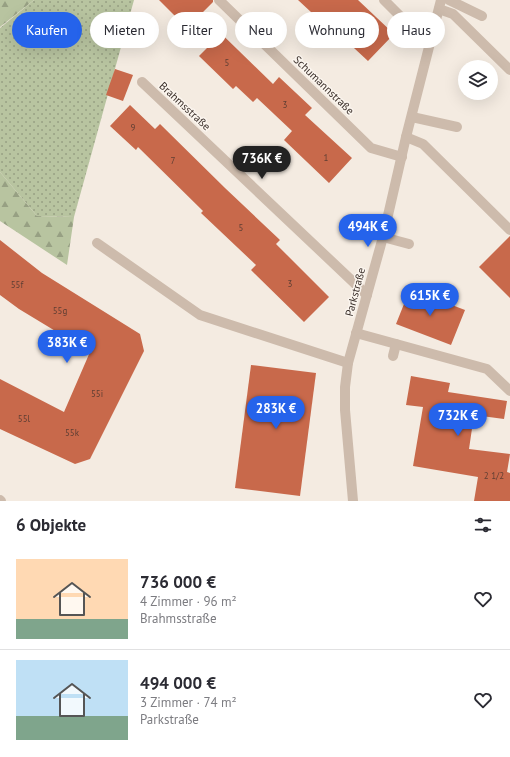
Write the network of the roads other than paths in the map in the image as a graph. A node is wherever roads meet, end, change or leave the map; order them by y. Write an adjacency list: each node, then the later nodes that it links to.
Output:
1 (219, 0): 13 (street, Schumannstraße)
2 (384, 0): 5 (street)
3 (449, 0): 6 (street)
4 (440, 4): 8 (street)
5 (396, 12)
6 (482, 16)
7 (429, 48): 10 (street, Parkstraße)
8 (510, 70)
9 (142, 82): 18 (street, Brahmsstraße)
10 (412, 117): 11 (street); 12 (street, Parkstraße)
11 (457, 127)
12 (406, 138): 13 (street, Parkstraße); 14 (street)
13 (402, 157): 15 (street, Parkstraße)
14 (510, 230)
15 (383, 237): 17 (street); 18 (street, Parkstraße)
16 (97, 243): 22 (street)
17 (409, 244)
18 (367, 295): 19 (street, Parkstraße)
19 (356, 333): 20 (street); 22 (street, Parkstraße)
20 (396, 344): 21 (street); 23 (street)
21 (393, 356)
22 (348, 363): 24 (street, Parkstraße)
23 (510, 391)
24 (353, 501)

